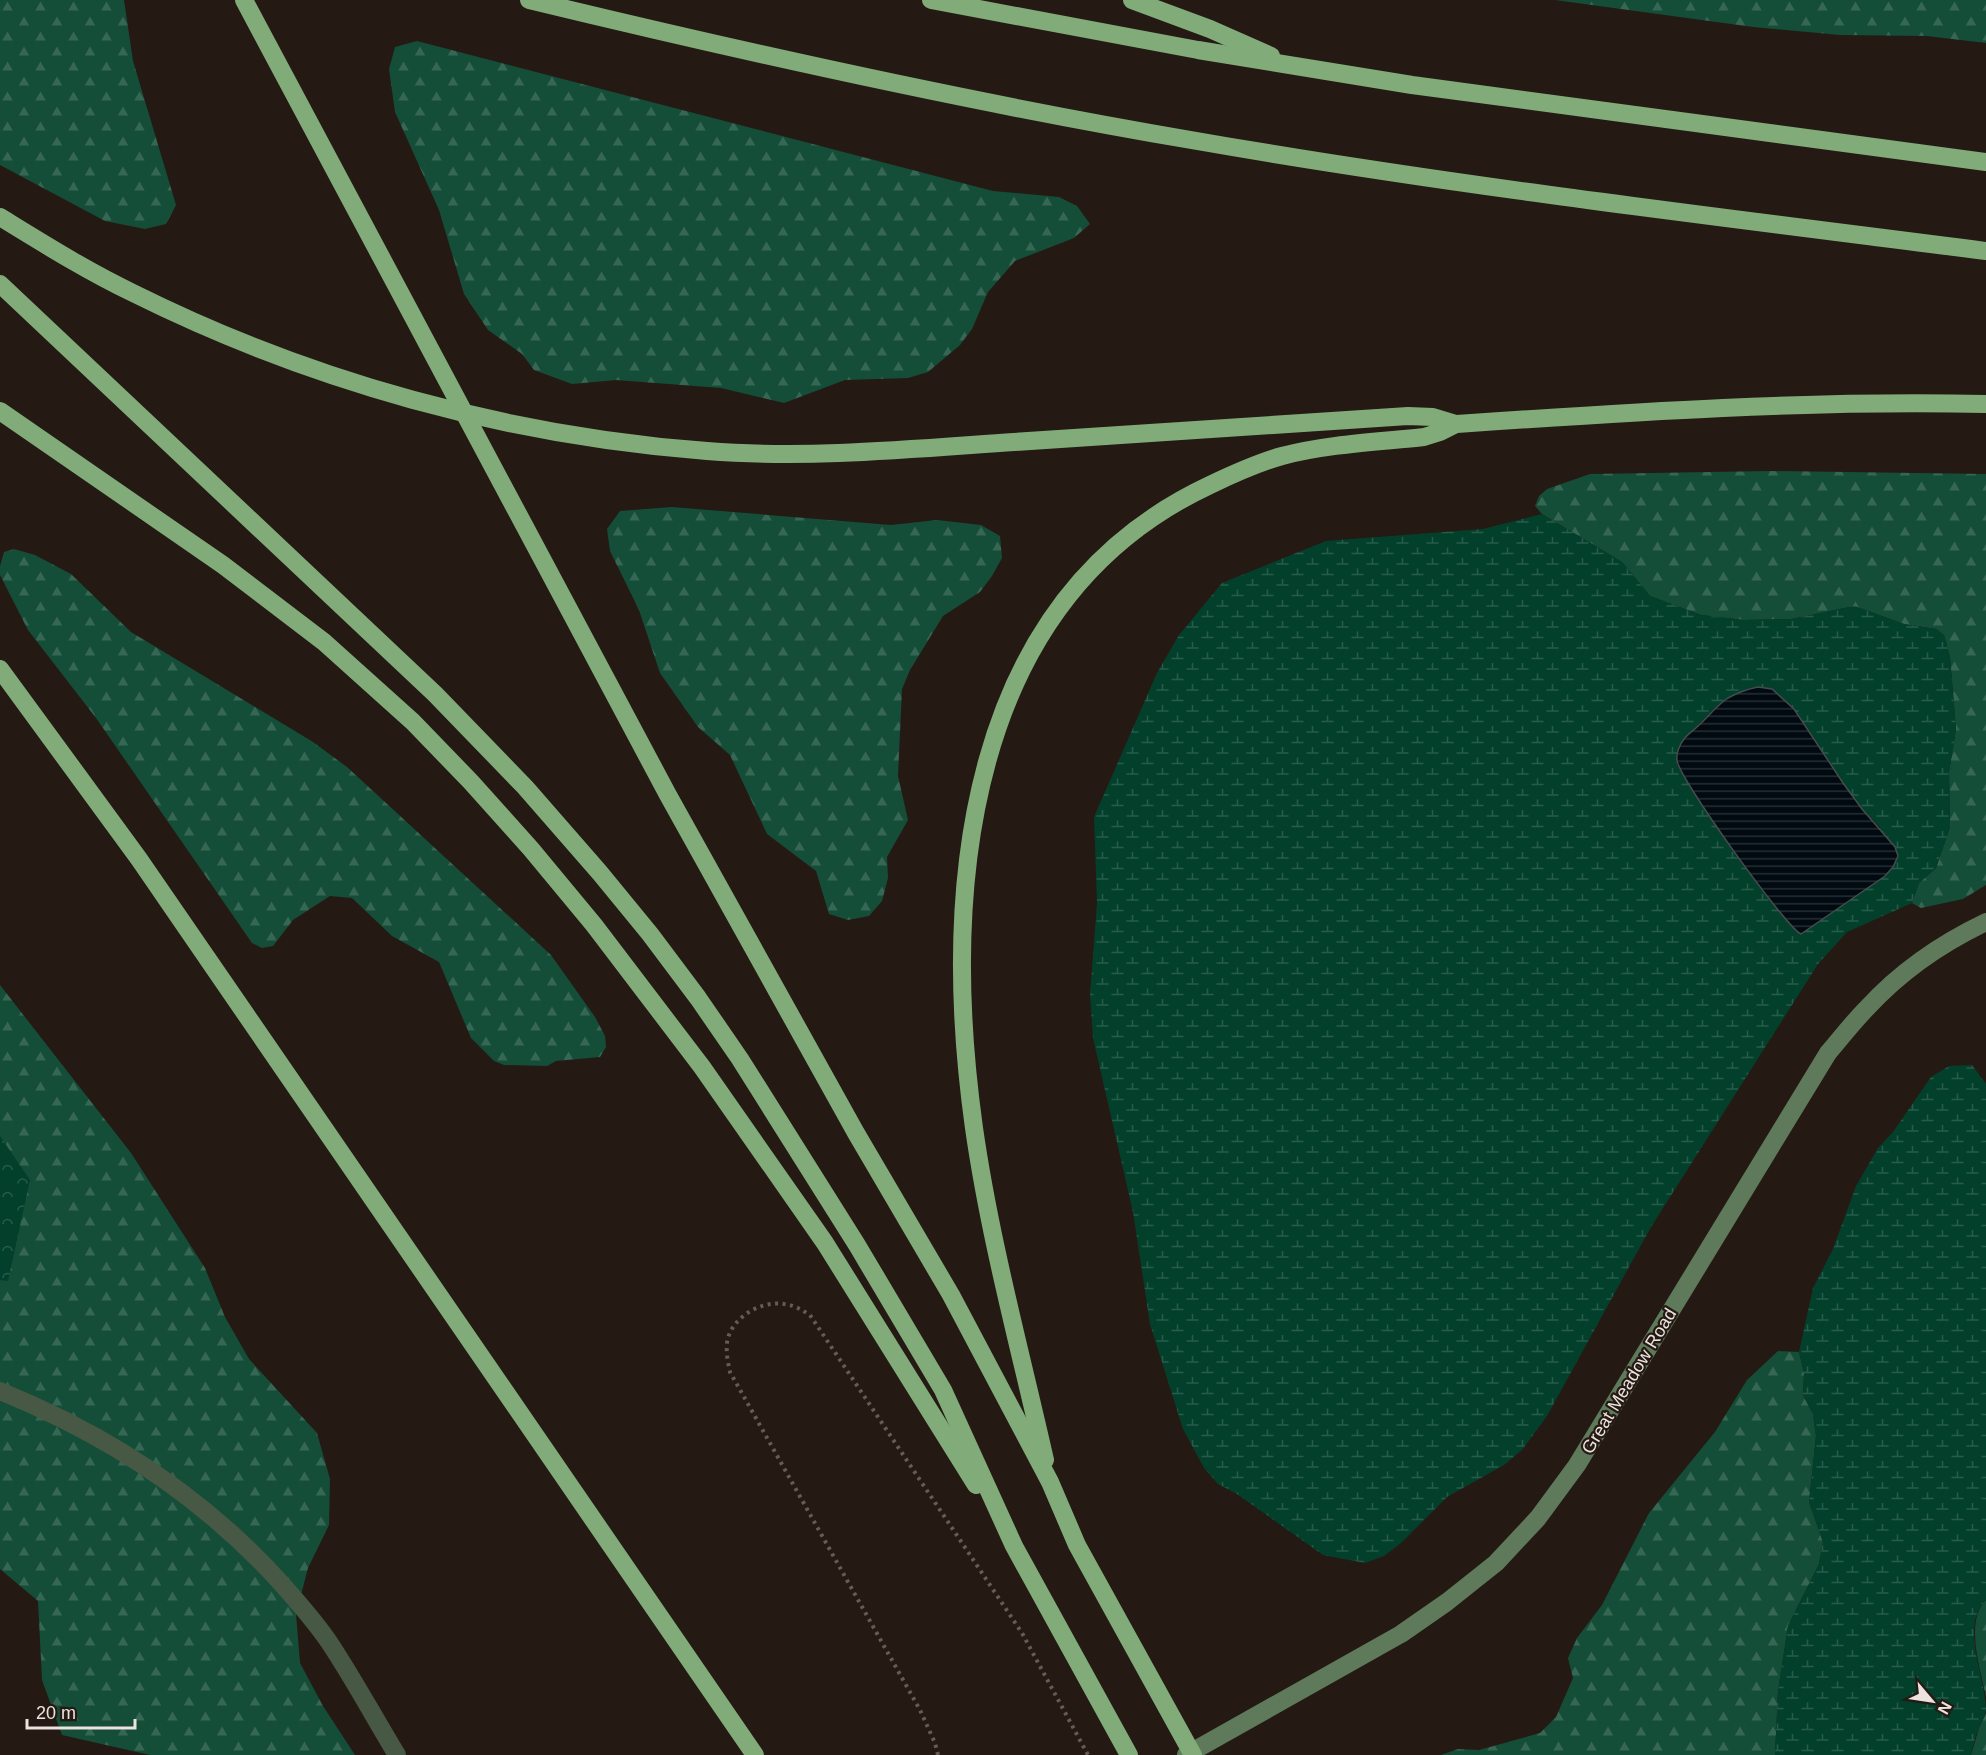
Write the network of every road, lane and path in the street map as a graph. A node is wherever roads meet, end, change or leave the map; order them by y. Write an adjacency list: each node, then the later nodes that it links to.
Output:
1 (244, 0): 16 (highway)
2 (529, 0): 8 (highway)
3 (931, 0): 5 (highway)
4 (1132, 0): 5 (highway)
5 (1289, 65): 6 (highway)
6 (1986, 162)
7 (0, 217): 12 (highway)
8 (1986, 251)
9 (0, 284): 17 (highway)
10 (1986, 404): 12 (highway)
11 (0, 411): 17 (highway)
12 (1456, 424): 16 (highway)
13 (0, 669): 19 (highway)
14 (1986, 922): 23 (street, Great Meadow Road)
15 (0, 1391): 18 (street)
16 (1050, 1482): 24 (highway)
17 (1014, 1546): 22 (highway)
18 (397, 1755)
19 (755, 1755)
20 (938, 1755): 21 (path)
21 (1088, 1755)
22 (1129, 1755)
23 (1186, 1755)
24 (1193, 1755)

